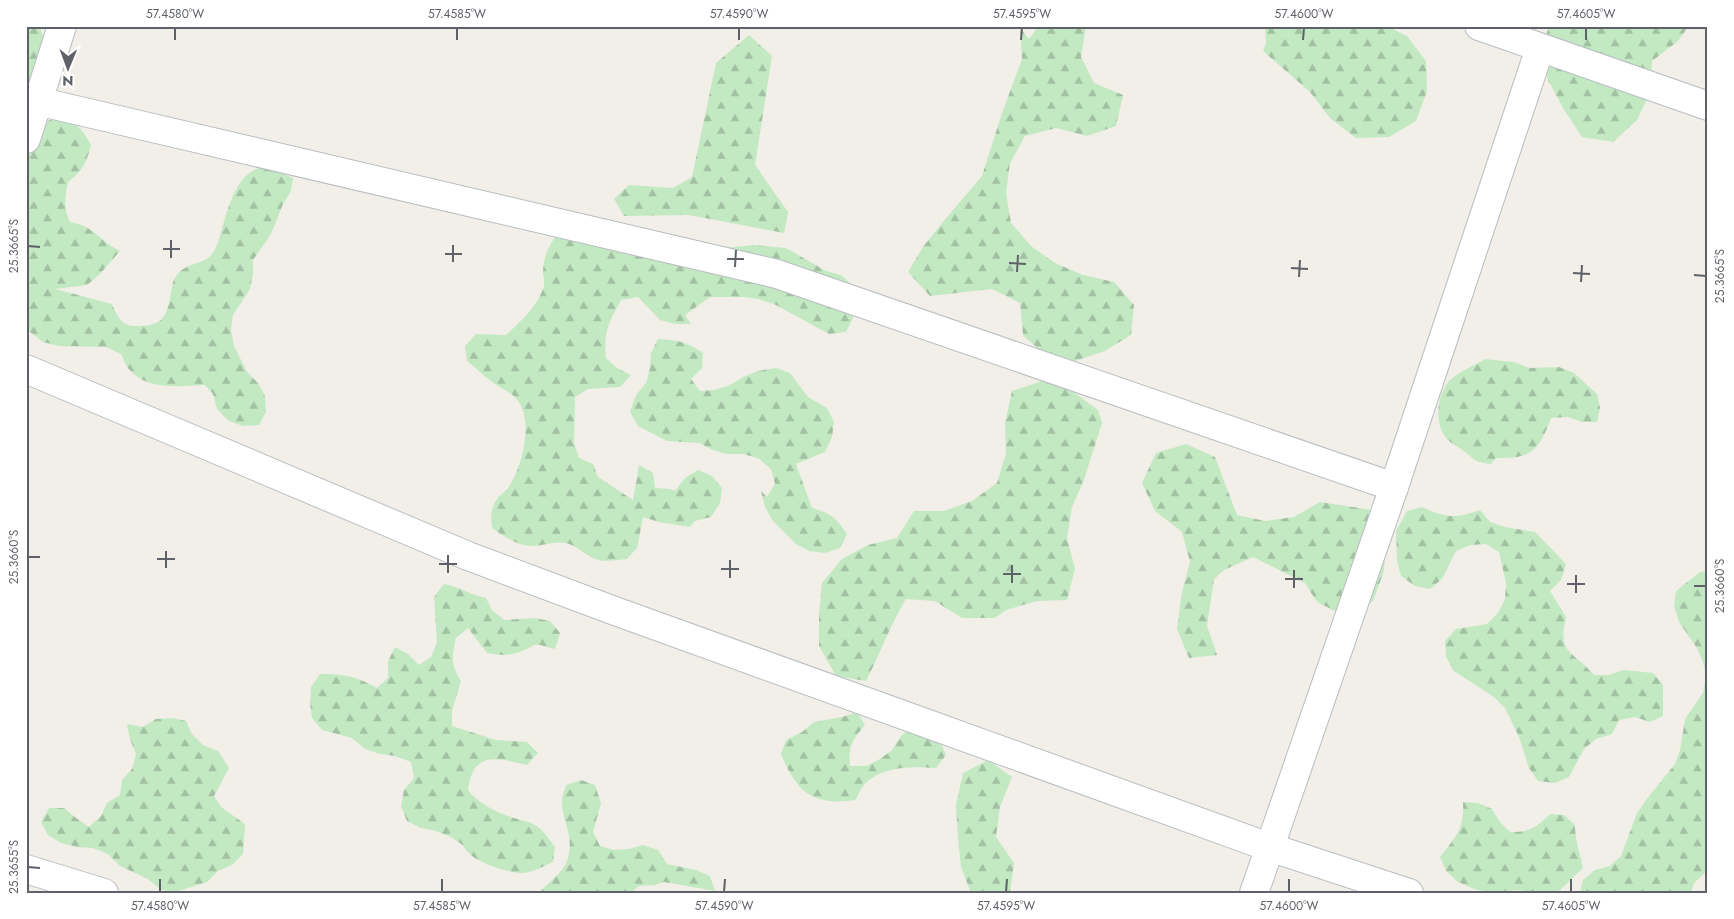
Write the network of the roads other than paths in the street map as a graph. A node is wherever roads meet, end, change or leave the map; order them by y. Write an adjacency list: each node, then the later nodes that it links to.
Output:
1 (62, 26): 5 (street)
2 (1479, 26): 3 (street)
3 (1517, 32): 4 (street)
4 (1540, 48): 6 (street); 9 (street)
5 (37, 100): 7 (street); 9 (street)
6 (1708, 106)
7 (26, 139)
8 (26, 369): 10 (street)
9 (1394, 487): 10 (street)
10 (1269, 847): 13 (street); 14 (street)
11 (26, 868): 12 (street)
12 (104, 893)
13 (1254, 893)
14 (1409, 893)

